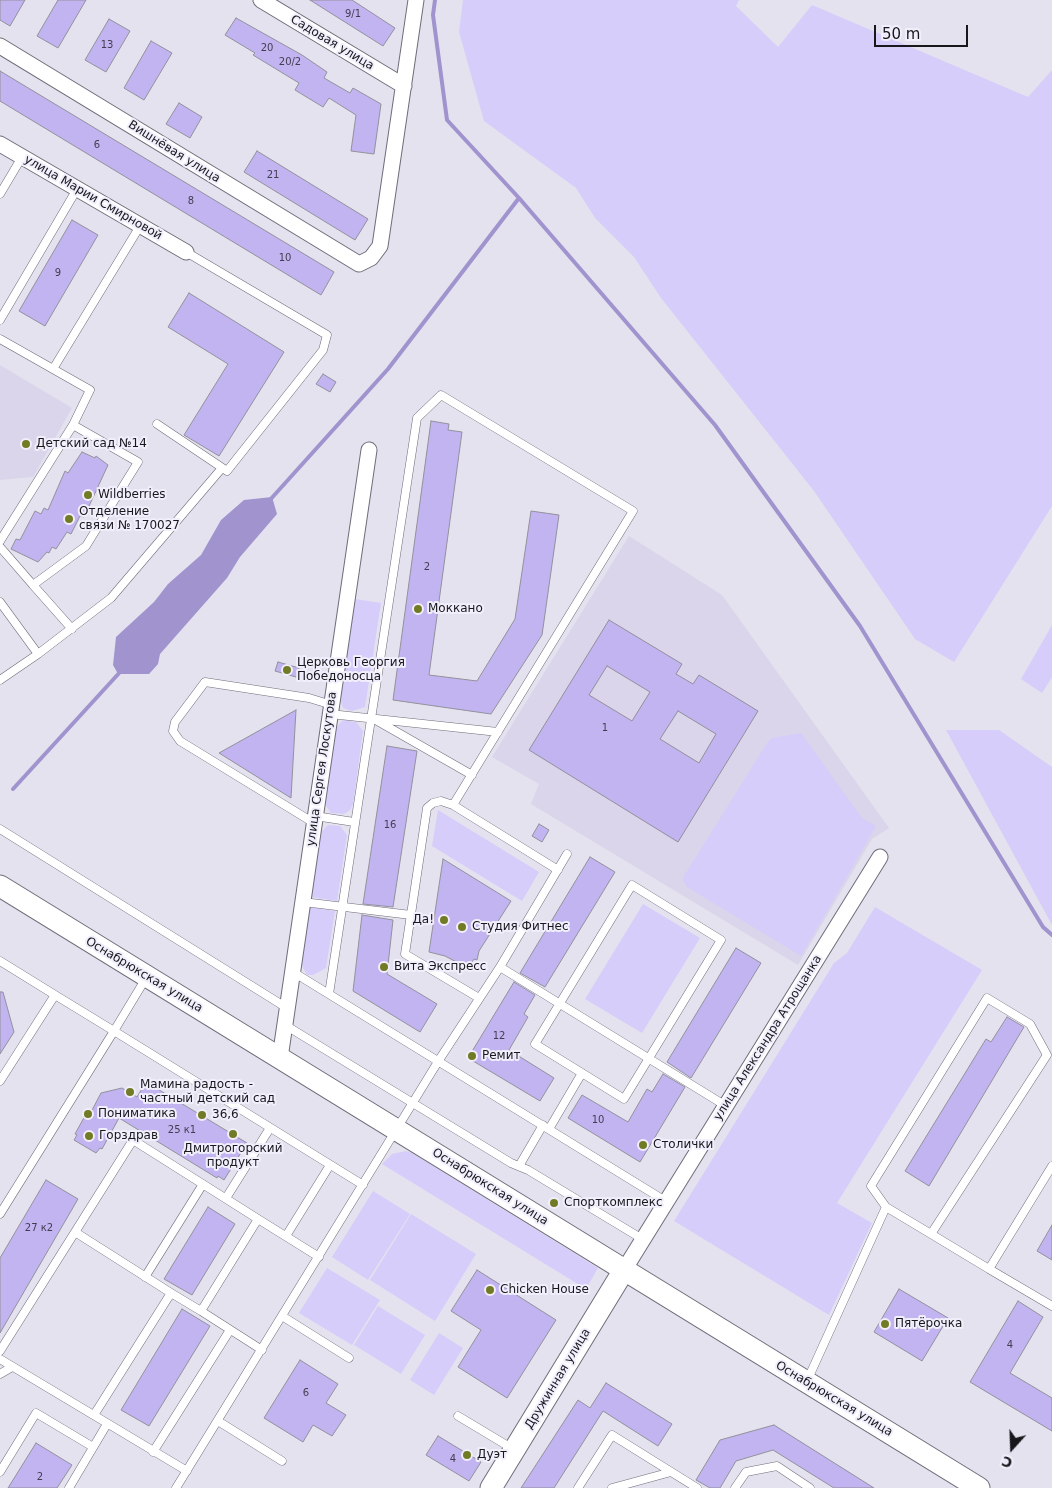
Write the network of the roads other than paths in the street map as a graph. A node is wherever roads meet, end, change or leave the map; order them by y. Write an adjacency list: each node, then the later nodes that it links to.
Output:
1 (261, 0): 4 (street, Садовая улица)
2 (416, 0): 4 (street)
3 (0, 46): 4 (street, Вишнёвая улица)
4 (404, 86)
5 (0, 144): 6 (street, улица Марии Смирновой)
6 (22, 157): 7 (street, улица Марии Смирновой); 8 (lane)
7 (78, 189): 9 (street, улица Марии Смирновой); 11 (lane)
8 (0, 194)
9 (140, 226): 10 (street, улица Марии Смирновой); 13 (lane)
10 (186, 252): 17 (lane)
11 (0, 320)
12 (0, 339): 13 (lane)
13 (53, 369): 15 (lane)
14 (157, 424): 17 (lane)
15 (73, 425): 18 (lane); 20 (lane)
16 (369, 450): 25 (street, улица Сергея Лоскутова)
17 (222, 468): 22 (lane)
18 (0, 541)
19 (0, 547): 20 (lane)
20 (33, 585): 22 (lane)
21 (0, 602): 23 (lane)
22 (72, 629): 23 (lane)
23 (38, 654): 24 (lane)
24 (0, 680)
25 (331, 710): 26 (lane); 30 (street, улица Сергея Лоскутова); 30 (lane)
26 (370, 716): 27 (lane); 27 (lane); 28 (lane); 31 (lane)
27 (498, 732): 28 (lane)
28 (472, 774): 29 (lane)
29 (453, 804): 35 (lane); 39 (lane)
30 (315, 820): 31 (lane); 37 (street, улица Сергея Лоскутова)
31 (354, 822): 38 (lane)
32 (0, 829): 48 (lane)
33 (567, 854): 35 (lane)
34 (880, 857): 57 (street, улица Александра Атрощанка)
35 (558, 870): 41 (lane)
36 (0, 886): 43 (street, Оснабрюкская улица)
37 (303, 902): 38 (lane); 42 (street, улица Сергея Лоскутова)
38 (342, 906): 39 (lane); 45 (lane)
39 (411, 915): 46 (lane)
40 (0, 961): 44 (lane)
41 (500, 967): 46 (lane); 47 (lane)
42 (293, 972): 45 (lane); 48 (street, улица Сергея Лоскутова)
43 (147, 977): 50 (lane); 51 (street, Оснабрюкская улица)
44 (55, 994): 50 (lane); 55 (lane)
45 (329, 994): 53 (lane)
46 (479, 998): 53 (lane)
47 (560, 1004): 52 (lane); 52 (lane); 54 (lane)
48 (287, 1008): 49 (street, улица Сергея Лоскутова)
49 (285, 1025): 51 (street, улица Сергея Лоскутова); 56 (lane)
50 (114, 1031): 59 (lane); 69 (lane)
51 (280, 1058): 60 (street, Оснабрюкская улица)
52 (649, 1059): 54 (lane); 57 (lane)
53 (439, 1060): 56 (lane); 58 (lane)
54 (582, 1073): 58 (lane)
55 (0, 1081)
56 (413, 1103): 60 (lane); 62 (lane)
57 (726, 1106): 67 (street, улица Александра Атрощанка)
58 (546, 1127): 62 (lane); 67 (lane)
59 (270, 1128): 61 (lane); 66 (lane)
60 (397, 1130): 65 (lane); 77 (street, Оснабрюкская улица)
61 (330, 1165): 65 (lane); 73 (lane)
62 (519, 1166): 74 (lane)
63 (1052, 1166): 76 (lane)
64 (204, 1184): 66 (lane); 71 (lane); 78 (lane)
65 (363, 1185): 75 (lane)
66 (226, 1198): 70 (lane)
67 (667, 1202): 74 (street, улица Александра Атрощанка)
68 (886, 1207): 72 (lane); 72 (lane); 90 (lane)
69 (0, 1214)
70 (258, 1219): 73 (lane); 81 (lane)
71 (75, 1232): 78 (lane); 85 (lane)
72 (931, 1234): 76 (lane)
73 (286, 1236): 75 (lane)
74 (644, 1240): 77 (street, улица Александра Атрощанка)
75 (319, 1257): 82 (lane)
76 (989, 1268): 80 (lane)
77 (624, 1270): 90 (street, Оснабрюкская улица); 96 (street, Дружинная улица)
78 (145, 1276): 79 (lane)
79 (171, 1292): 81 (lane); 91 (lane)
80 (1052, 1306)
81 (201, 1311): 83 (lane)
82 (282, 1316): 84 (lane); 86 (lane)
83 (230, 1330): 84 (lane); 97 (lane)
84 (262, 1350): 93 (lane)
85 (0, 1351)
86 (349, 1358)
87 (0, 1359): 88 (lane)
88 (12, 1367): 89 (lane); 91 (lane)
89 (0, 1374)
90 (806, 1382): 110 (street, Оснабрюкская улица)
91 (94, 1415): 94 (lane)
92 (458, 1416): 96 (lane)
93 (218, 1421): 98 (lane); 99 (lane)
94 (108, 1424): 95 (lane); 97 (lane)
95 (93, 1448): 100 (lane); 102 (lane)
96 (515, 1450): 104 (street, Дружинная улица)
97 (153, 1452): 99 (lane)
98 (282, 1460)
99 (187, 1471): 103 (lane)
100 (0, 1472)
101 (671, 1472): 105 (lane); 106 (lane); 107 (lane)
102 (68, 1488)
103 (176, 1488)
104 (492, 1488)
105 (578, 1488)
106 (612, 1488)
107 (697, 1488)
108 (735, 1488): 109 (lane)
109 (810, 1488)
110 (979, 1488)

